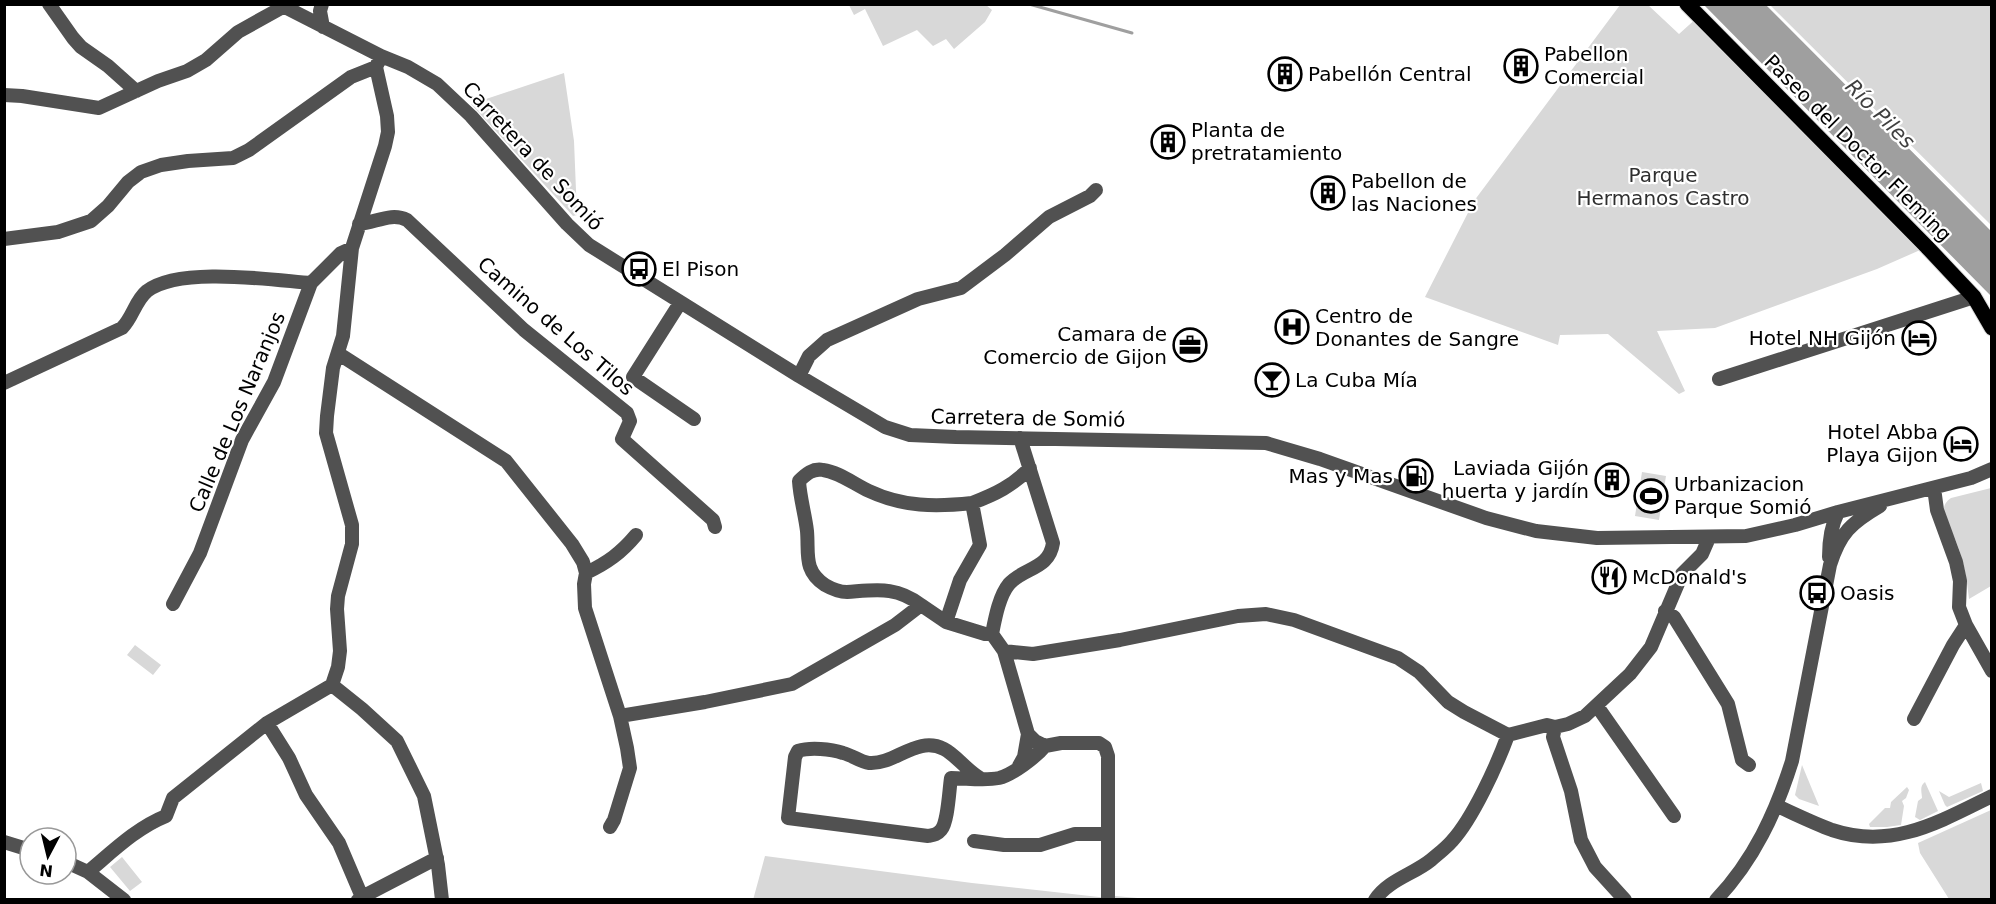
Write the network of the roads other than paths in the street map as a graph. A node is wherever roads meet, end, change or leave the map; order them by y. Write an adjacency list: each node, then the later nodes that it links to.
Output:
1 (49, 4): 7 (street)
2 (322, 4): 5 (street)
3 (1687, 4): 14 (main road, Paseo del Doctor Fleming)
4 (281, 6): 5 (street, Carretera de Somió); 7 (street)
5 (323, 27): 6 (street, Carretera de Somió)
6 (379, 61): 10 (street); 11 (street); 15 (street, Carretera de Somió)
7 (136, 91): 8 (street)
8 (4, 95)
9 (1096, 190): 18 (street)
10 (359, 224): 12 (street); 32 (street, Camino de Los Tilos)
11 (4, 239)
12 (352, 248): 13 (street, Calle de Los Naranjos); 17 (street)
13 (311, 283): 20 (street); 37 (street, Calle de Los Naranjos)
14 (1974, 297): 16 (main road, Paseo del Doctor Fleming); 19 (street)
15 (680, 303): 18 (street, Carretera de Somió); 21 (street)
16 (1992, 328)
17 (339, 354): 36 (street); 45 (street)
18 (799, 376): 22 (street, Carretera de Somió)
19 (1719, 379)
20 (4, 383)
21 (694, 419)
22 (1020, 438): 23 (street); 34 (street, Carretera de Somió)
23 (1030, 468): 29 (street); 42 (street)
24 (1992, 469): 26 (street)
25 (1992, 476): 26 (street)
26 (1971, 478): 27 (street, Carretera de Somió)
27 (1934, 488): 28 (street, Carretera de Somió); 41 (street)
28 (1898, 497): 30 (street, Carretera de Somió); 35 (street)
29 (972, 503): 38 (street); 40 (street)
30 (1838, 512): 31 (street, Carretera de Somió); 35 (street)
31 (1795, 525): 34 (street, Carretera de Somió); 35 (street)
32 (715, 527)
33 (636, 535): 36 (street)
34 (1709, 538): 39 (street)
35 (1832, 545): 60 (street)
36 (586, 573): 47 (street)
37 (173, 604)
38 (921, 605): 40 (street); 47 (street)
39 (1665, 611): 46 (street); 55 (street)
40 (946, 622): 42 (street)
41 (1965, 625): 44 (street); 48 (street)
42 (992, 634): 43 (street)
43 (1004, 651): 51 (street); 52 (street)
44 (1992, 671)
45 (332, 685): 49 (street); 65 (street)
46 (1597, 706): 50 (street); 61 (street)
47 (620, 716): 62 (street)
48 (1914, 719)
49 (267, 723): 67 (street); 68 (street)
50 (1555, 727): 52 (street); 73 (street)
51 (1028, 734): 53 (street); 56 (street)
52 (1508, 735): 72 (street)
53 (1045, 746): 56 (street); 63 (street)
54 (953, 757): 57 (street); 57 (street); 58 (street)
55 (1749, 765)
56 (1019, 766): 58 (street)
57 (951, 778): 58 (street)
58 (980, 778)
59 (1992, 796): 60 (street)
60 (1777, 806): 74 (street)
61 (1674, 816)
62 (610, 827)
63 (1108, 834): 64 (street); 71 (street)
64 (974, 841)
65 (437, 858): 68 (street); 70 (street)
66 (78, 867): 67 (street)
67 (88, 872): 69 (street)
68 (360, 898)
69 (124, 900)
70 (442, 900)
71 (1108, 900)
72 (1375, 900)
73 (1625, 900)
74 (1716, 900)

